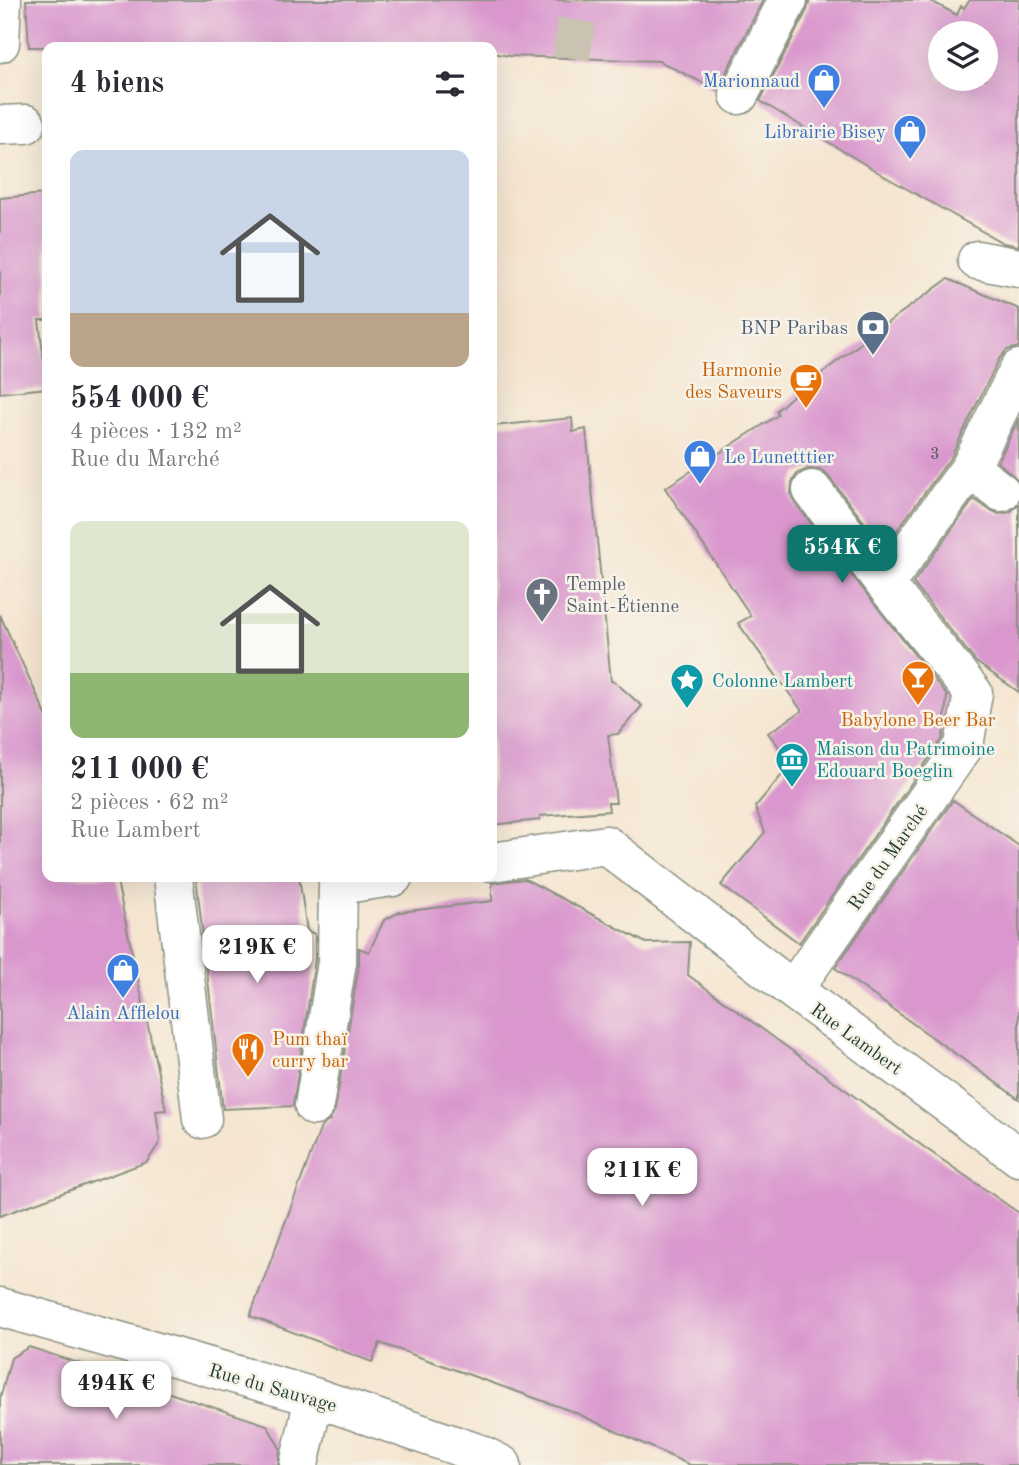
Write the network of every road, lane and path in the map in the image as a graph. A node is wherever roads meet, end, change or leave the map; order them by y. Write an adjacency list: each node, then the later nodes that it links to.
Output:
1 (2, 0): 3 (street)
2 (788, 0): 4 (street)
3 (0, 43)
4 (739, 95)
5 (977, 260): 6 (street)
6 (1019, 268)
7 (1019, 369): 8 (street)
8 (970, 468): 10 (street); 11 (street)
9 (812, 490): 11 (street, Rue du Marché)
10 (1001, 492)
11 (885, 584): 15 (street, Rue du Marché)
12 (497, 861): 15 (street, Rue Lambert)
13 (174, 882): 17 (street)
14 (338, 882): 16 (street)
15 (793, 990): 18 (street, Rue Lambert)
16 (314, 1106)
17 (202, 1119)
18 (1019, 1157)
19 (0, 1307): 20 (street, Rue du Sauvage)
20 (314, 1398): 21 (street); 22 (street, Rue du Sauvage)
21 (299, 1465)
22 (502, 1465)

